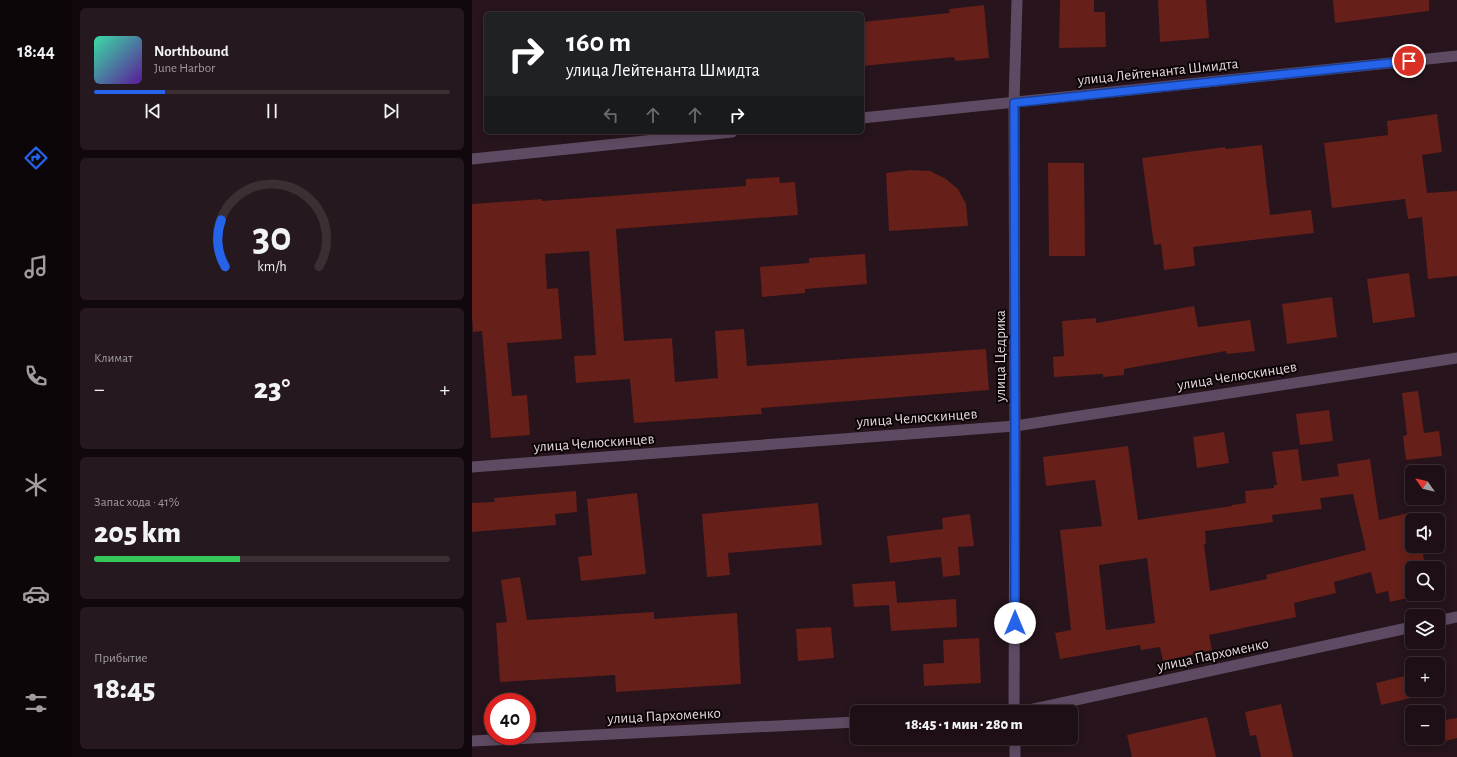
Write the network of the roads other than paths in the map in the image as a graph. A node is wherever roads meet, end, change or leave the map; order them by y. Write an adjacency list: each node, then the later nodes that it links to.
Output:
1 (1017, 0): 3 (street, улица Цедрика)
2 (1457, 56): 3 (street, улица Лейтенанта Шмидта)
3 (1014, 103): 4 (street, улица Лейтенанта Шмидта); 8 (street, улица Цедрика)
4 (864, 118)
5 (713, 134): 6 (street)
6 (472, 159)
7 (1457, 358): 8 (street, улица Челюскинцев)
8 (1015, 426): 9 (street, улица Челюскинцев); 13 (street, улица Цедрика)
9 (472, 467)
10 (1457, 617): 11 (street)
11 (1445, 620)
12 (1405, 629): 14 (street, улица Пархоменко)
13 (1014, 705)
14 (1052, 705)
15 (850, 722): 16 (street, улица Пархоменко)
16 (472, 741)
17 (1015, 745): 18 (street)
18 (1015, 757)

